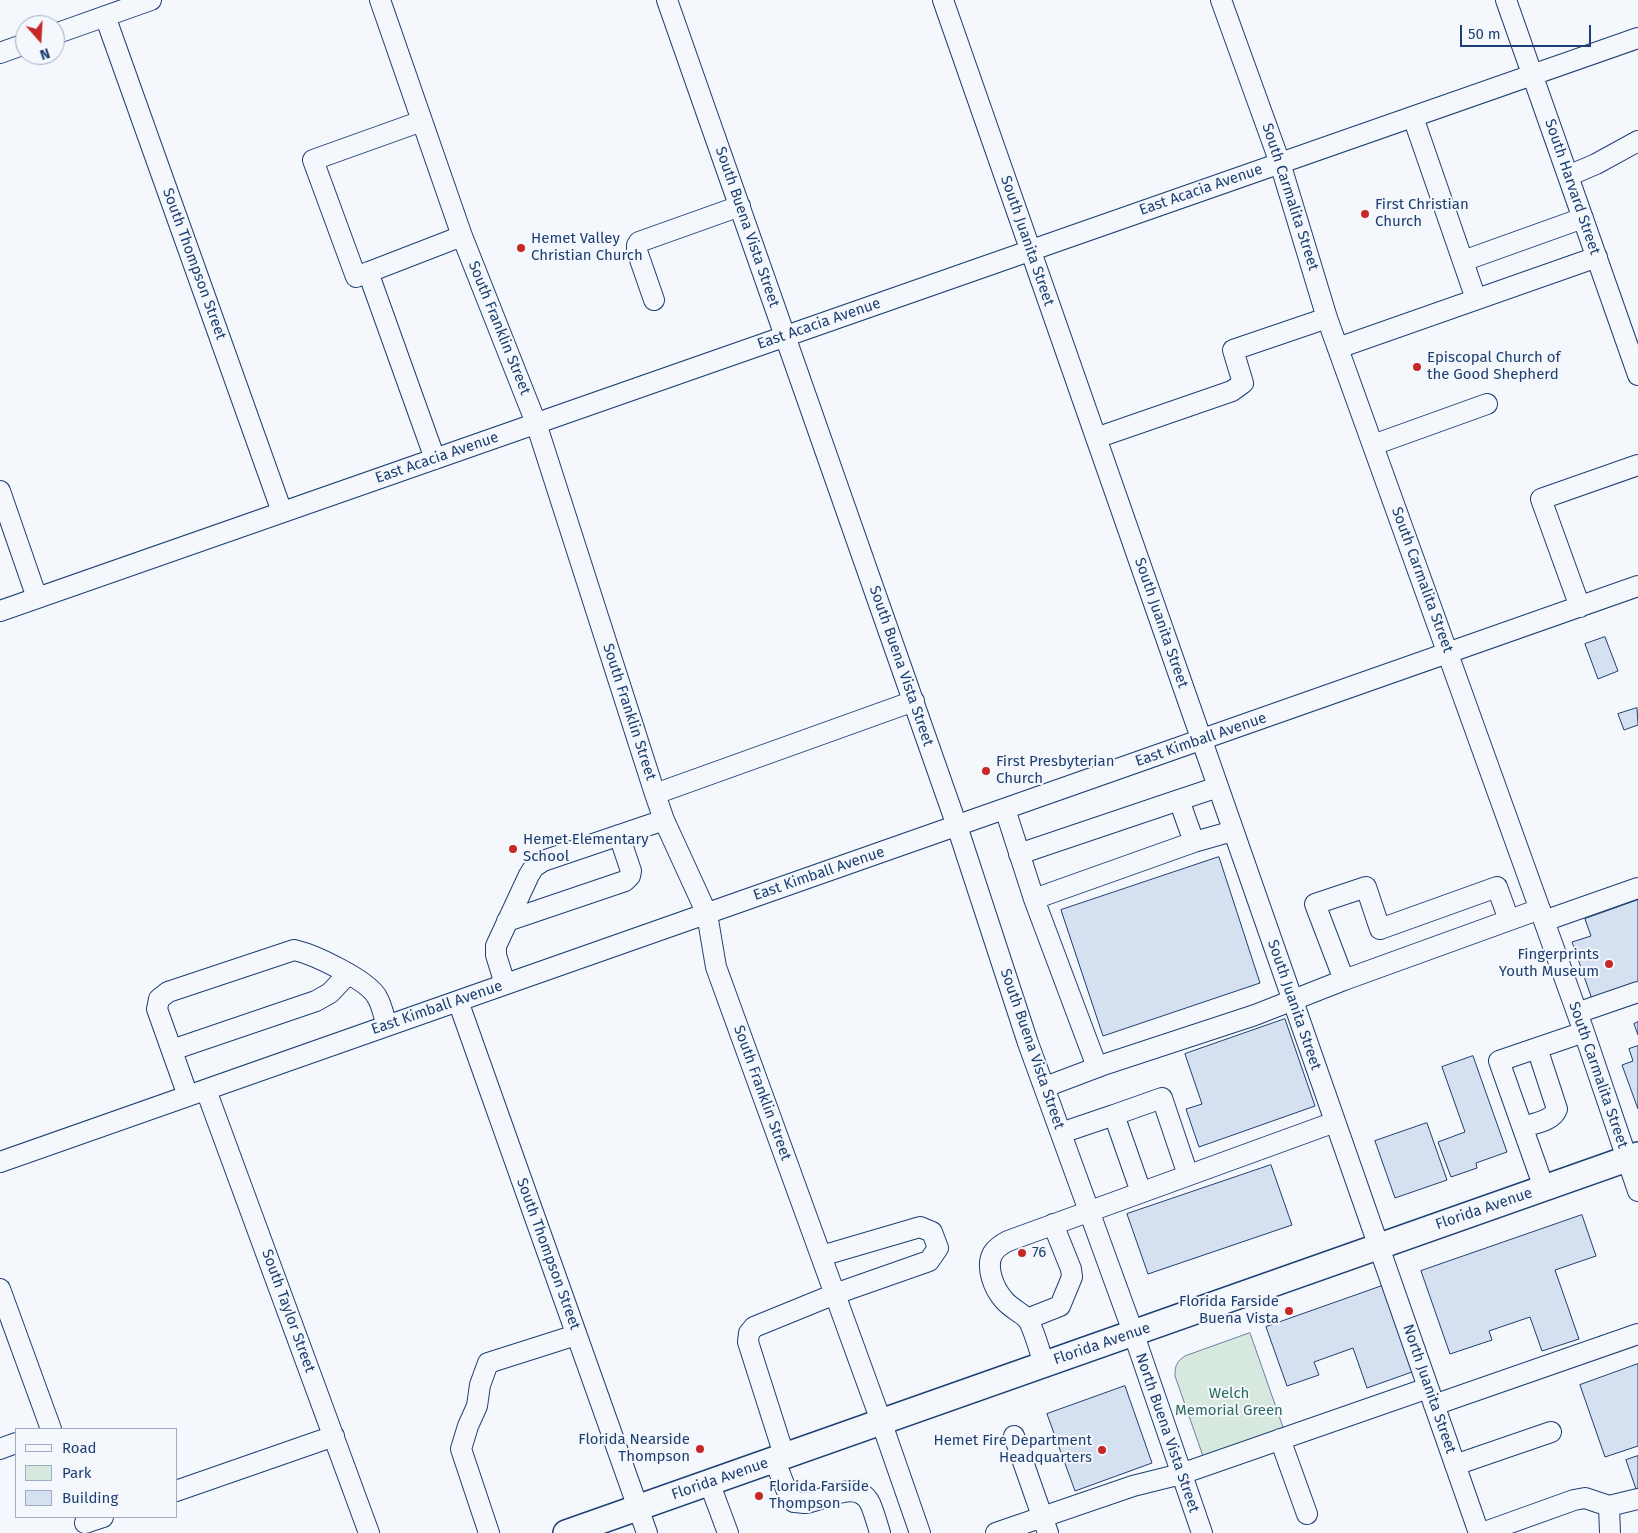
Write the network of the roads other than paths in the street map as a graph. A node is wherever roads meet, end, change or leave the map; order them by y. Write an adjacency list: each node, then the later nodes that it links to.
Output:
1 (151, 0): 7 (street)
2 (380, 0): 14 (street, South Franklin Street)
3 (667, 0): 18 (street, South Buena Vista Street)
4 (943, 0): 21 (street, South Juanita Street)
5 (1221, 0): 16 (street, South Carmalita Street)
6 (1506, 0): 12 (street, South Harvard Street)
7 (105, 16): 8 (street); 38 (street, South Thompson Street)
8 (65, 30)
9 (1638, 38): 12 (street, East Acacia Avenue)
10 (15, 48): 11 (street)
11 (0, 53)
12 (1532, 74): 13 (street, East Acacia Avenue); 17 (street, South Harvard Street)
13 (1413, 116): 16 (street, East Acacia Avenue); 23 (street)
14 (422, 121): 20 (street, South Franklin Street); 24 (street)
15 (1638, 141): 17 (street)
16 (1280, 163): 21 (street, East Acacia Avenue); 27 (street, South Carmalita Street)
17 (1568, 176): 19 (street, South Harvard Street)
18 (740, 206): 26 (street); 28 (street, South Buena Vista Street)
19 (1583, 218): 22 (street, South Harvard Street); 23 (street)
20 (462, 236): 24 (street); 32 (street, South Franklin Street)
21 (1030, 250): 28 (street, East Acacia Avenue); 33 (street, South Juanita Street)
22 (1597, 257): 25 (street); 30 (street, South Harvard Street)
23 (1463, 261): 25 (street)
24 (368, 272): 35 (street)
25 (1476, 299): 29 (street)
26 (654, 300)
27 (1327, 318): 29 (street, South Carmalita Street); 33 (street)
28 (786, 336): 32 (street, East Acacia Avenue); 44 (street, South Buena Vista Street)
29 (1338, 348): 34 (street, South Carmalita Street)
30 (1638, 374)
31 (1487, 404): 34 (street)
32 (536, 423): 35 (street, East Acacia Avenue); 47 (street, South Franklin Street)
33 (1096, 438): 45 (street, South Juanita Street)
34 (1373, 444): 43 (street, South Carmalita Street)
35 (435, 459): 38 (street, East Acacia Avenue)
36 (1638, 465): 41 (street)
37 (0, 491): 40 (street)
38 (282, 512): 40 (street, East Acacia Avenue)
39 (1638, 586): 41 (street, East Kimball Avenue)
40 (37, 598): 42 (street, East Acacia Avenue)
41 (1580, 607): 43 (street, East Kimball Avenue)
42 (0, 611)
43 (1448, 653): 45 (street, East Kimball Avenue); 59 (street, South Carmalita Street)
44 (914, 701): 47 (street); 51 (street, South Buena Vista Street)
45 (1201, 740): 46 (street, South Juanita Street); 49 (street, East Kimball Avenue)
46 (1218, 787): 48 (street); 52 (street, South Juanita Street)
47 (655, 794): 50 (street, South Franklin Street)
48 (1179, 800): 54 (street); 55 (street)
49 (1005, 809): 51 (street, East Kimball Avenue); 55 (street)
50 (664, 820): 53 (street); 58 (street, South Franklin Street)
51 (957, 826): 58 (street, East Kimball Avenue); 74 (street, South Buena Vista Street)
52 (1233, 831): 54 (street); 67 (street, South Juanita Street)
53 (619, 835): 61 (street); 61 (street)
54 (1194, 842): 57 (street)
55 (1019, 854): 57 (street)
56 (1638, 888): 59 (street)
57 (1034, 899): 73 (street)
58 (707, 914): 64 (street, East Kimball Avenue); 89 (street, South Franklin Street)
59 (1542, 915): 60 (street); 68 (street, South Carmalita Street)
60 (1509, 920): 63 (street); 63 (street)
61 (507, 922): 64 (street)
62 (348, 974): 69 (street); 72 (street); 72 (street, South Taylor Street)
63 (1344, 980): 67 (street)
64 (505, 984): 66 (street, East Kimball Avenue)
65 (1638, 992): 68 (street)
66 (458, 1001): 69 (street, East Kimball Avenue); 96 (street, South Thompson Street)
67 (1293, 1001): 73 (street); 77 (street, South Juanita Street)
68 (1577, 1013): 70 (street, South Carmalita Street)
69 (387, 1026): 75 (street, East Kimball Avenue)
70 (1584, 1032): 71 (street); 80 (street, South Carmalita Street)
71 (1537, 1048): 78 (street); 78 (street)
72 (172, 1050): 75 (street, South Taylor Street)
73 (1097, 1068): 74 (street)
74 (1045, 1087): 79 (street, South Buena Vista Street)
75 (197, 1093): 81 (street, East Kimball Avenue); 102 (street, South Taylor Street)
76 (1114, 1115): 79 (street); 82 (street); 85 (street)
77 (1335, 1122): 82 (street); 88 (street, South Juanita Street)
78 (1523, 1128): 83 (street)
79 (1060, 1132): 86 (street, South Buena Vista Street)
80 (1632, 1157): 83 (main road, Florida Avenue); 84 (street, South Carmalita Street)
81 (0, 1162)
82 (1188, 1175): 85 (street)
83 (1544, 1188): 88 (main road, Florida Avenue)
84 (1638, 1191)
85 (1141, 1192): 86 (street)
86 (1088, 1211): 87 (street); 94 (street, South Buena Vista Street)
87 (1053, 1224): 92 (street); 92 (street)
88 (1379, 1246): 94 (main road, Florida Avenue); 98 (street, North Juanita Street)
89 (821, 1256): 91 (street, South Franklin Street); 91 (street)
90 (0, 1289): 93 (street)
91 (835, 1294): 99 (street, South Franklin Street); 107 (street)
92 (1027, 1319): 97 (street)
93 (6, 1322): 100 (street)
94 (1133, 1332): 97 (main road, Florida Avenue); 109 (street, North Buena Vista Street)
95 (1638, 1334): 98 (street)
96 (576, 1335): 114 (street, South Thompson Street); 118 (street)
97 (1044, 1364): 99 (main road, Florida Avenue)
98 (1431, 1396): 104 (street); 108 (street, North Juanita Street)
99 (882, 1421): 107 (main road, Florida Avenue); 123 (street, South Franklin Street)
100 (51, 1428)
101 (1551, 1432): 108 (street)
102 (334, 1436): 111 (street); 117 (street, South Taylor Street)
103 (1014, 1436): 116 (street)
104 (1280, 1439): 109 (street); 115 (street)
105 (15, 1443): 106 (street)
106 (0, 1449)
107 (779, 1457): 110 (main road, Florida Avenue); 122 (street)
108 (1455, 1466): 126 (street, North Juanita Street)
109 (1181, 1474): 116 (street); 125 (street, North Buena Vista Street)
110 (709, 1482): 114 (main road, Florida Avenue); 121 (street)
111 (178, 1490)
112 (1638, 1499): 113 (street)
113 (1610, 1506): 126 (street); 127 (street)
114 (638, 1507): 119 (main road, Florida Avenue); 120 (street, South Thompson Street)
115 (1307, 1514)
116 (1045, 1525): 124 (street)
117 (369, 1533)
118 (489, 1533)
119 (566, 1533)
120 (647, 1533)
121 (728, 1533)
122 (880, 1533)
123 (920, 1533)
124 (996, 1533)
125 (1202, 1533)
126 (1480, 1533)
127 (1610, 1533)

